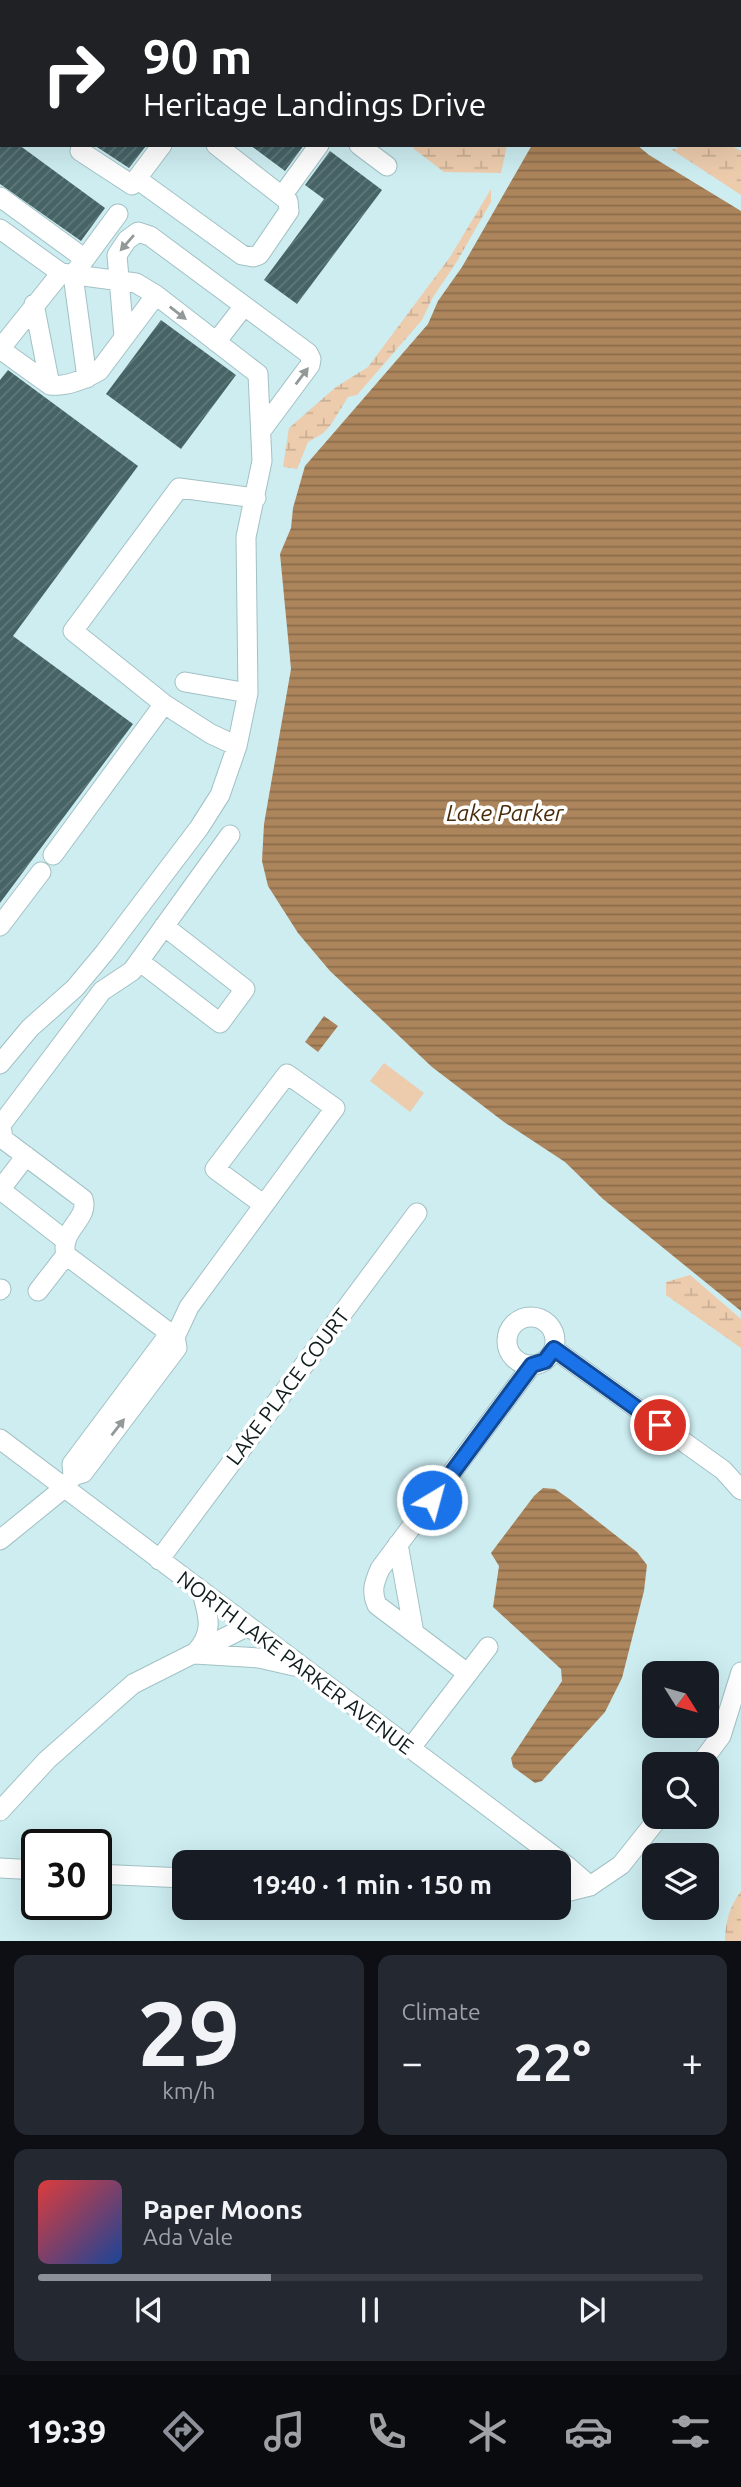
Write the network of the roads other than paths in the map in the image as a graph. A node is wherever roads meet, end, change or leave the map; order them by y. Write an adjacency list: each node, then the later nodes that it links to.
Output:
1 (161, 147): 7 (street)
2 (219, 147): 8 (street)
3 (318, 147): 8 (street)
4 (362, 147): 6 (street)
5 (80, 151): 7 (street)
6 (387, 166)
7 (137, 179): 8 (street)
8 (282, 196)
9 (0, 197): 12 (street)
10 (118, 214): 12 (street)
11 (0, 229): 12 (street)
12 (73, 269): 13 (street); 15 (street); 20 (street)
13 (120, 279): 14 (street); 16 (street, one-way to 13); 17 (street)
14 (156, 295): 17 (street); 19 (street, one-way to 19)
15 (34, 304): 18 (street); 21 (street)
16 (244, 306): 19 (street); 22 (street, one-way to 16)
17 (124, 337): 20 (street)
18 (2, 341): 21 (street)
19 (216, 342): 22 (street)
20 (87, 378): 21 (street)
21 (50, 385)
22 (261, 430): 23 (street)
23 (256, 498): 25 (street); 26 (street)
24 (185, 682): 25 (street)
25 (248, 693): 27 (street)
26 (164, 704): 27 (street); 29 (street)
27 (237, 747): 34 (street)
28 (230, 835): 32 (street)
29 (53, 855)
30 (41, 872): 31 (street)
31 (0, 926)
32 (164, 926): 33 (street); 33 (street)
33 (139, 961): 35 (street)
34 (0, 1064)
35 (26, 1156): 38 (street); 38 (street)
36 (264, 1205): 36 (street); 40 (street)
37 (418, 1213): 48 (street, LAKE PLACE COURT)
38 (65, 1247): 39 (street); 40 (street)
39 (38, 1291)
40 (175, 1337): 44 (street)
41 (554, 1349): 42 (street); 42 (street); 45 (street)
42 (532, 1365): 47 (street)
43 (0, 1440): 44 (street, NORTH LAKE PARKER AVENUE)
44 (68, 1482): 46 (street); 48 (street, NORTH LAKE PARKER AVENUE)
45 (741, 1490)
46 (0, 1540)
47 (398, 1544): 51 (street); 51 (street)
48 (159, 1560): 49 (street, NORTH LAKE PARKER AVENUE)
49 (202, 1593): 50 (street, NORTH LAKE PARKER AVENUE); 53 (street)
50 (248, 1626): 53 (street); 54 (street, NORTH LAKE PARKER AVENUE)
51 (414, 1633): 56 (street)
52 (488, 1647): 56 (street)
53 (194, 1654): 54 (street); 59 (street)
54 (303, 1668): 57 (street, NORTH LAKE PARKER AVENUE)
55 (741, 1672): 58 (street)
56 (467, 1673): 57 (street)
57 (410, 1749): 65 (street, NORTH LAKE PARKER AVENUE)
58 (709, 1752)
59 (0, 1811)
60 (650, 1829): 65 (street)
61 (0, 1868): 62 (street)
62 (21, 1869)
63 (112, 1875): 64 (street)
64 (172, 1877)
65 (590, 1886): 66 (street)
66 (571, 1891)

